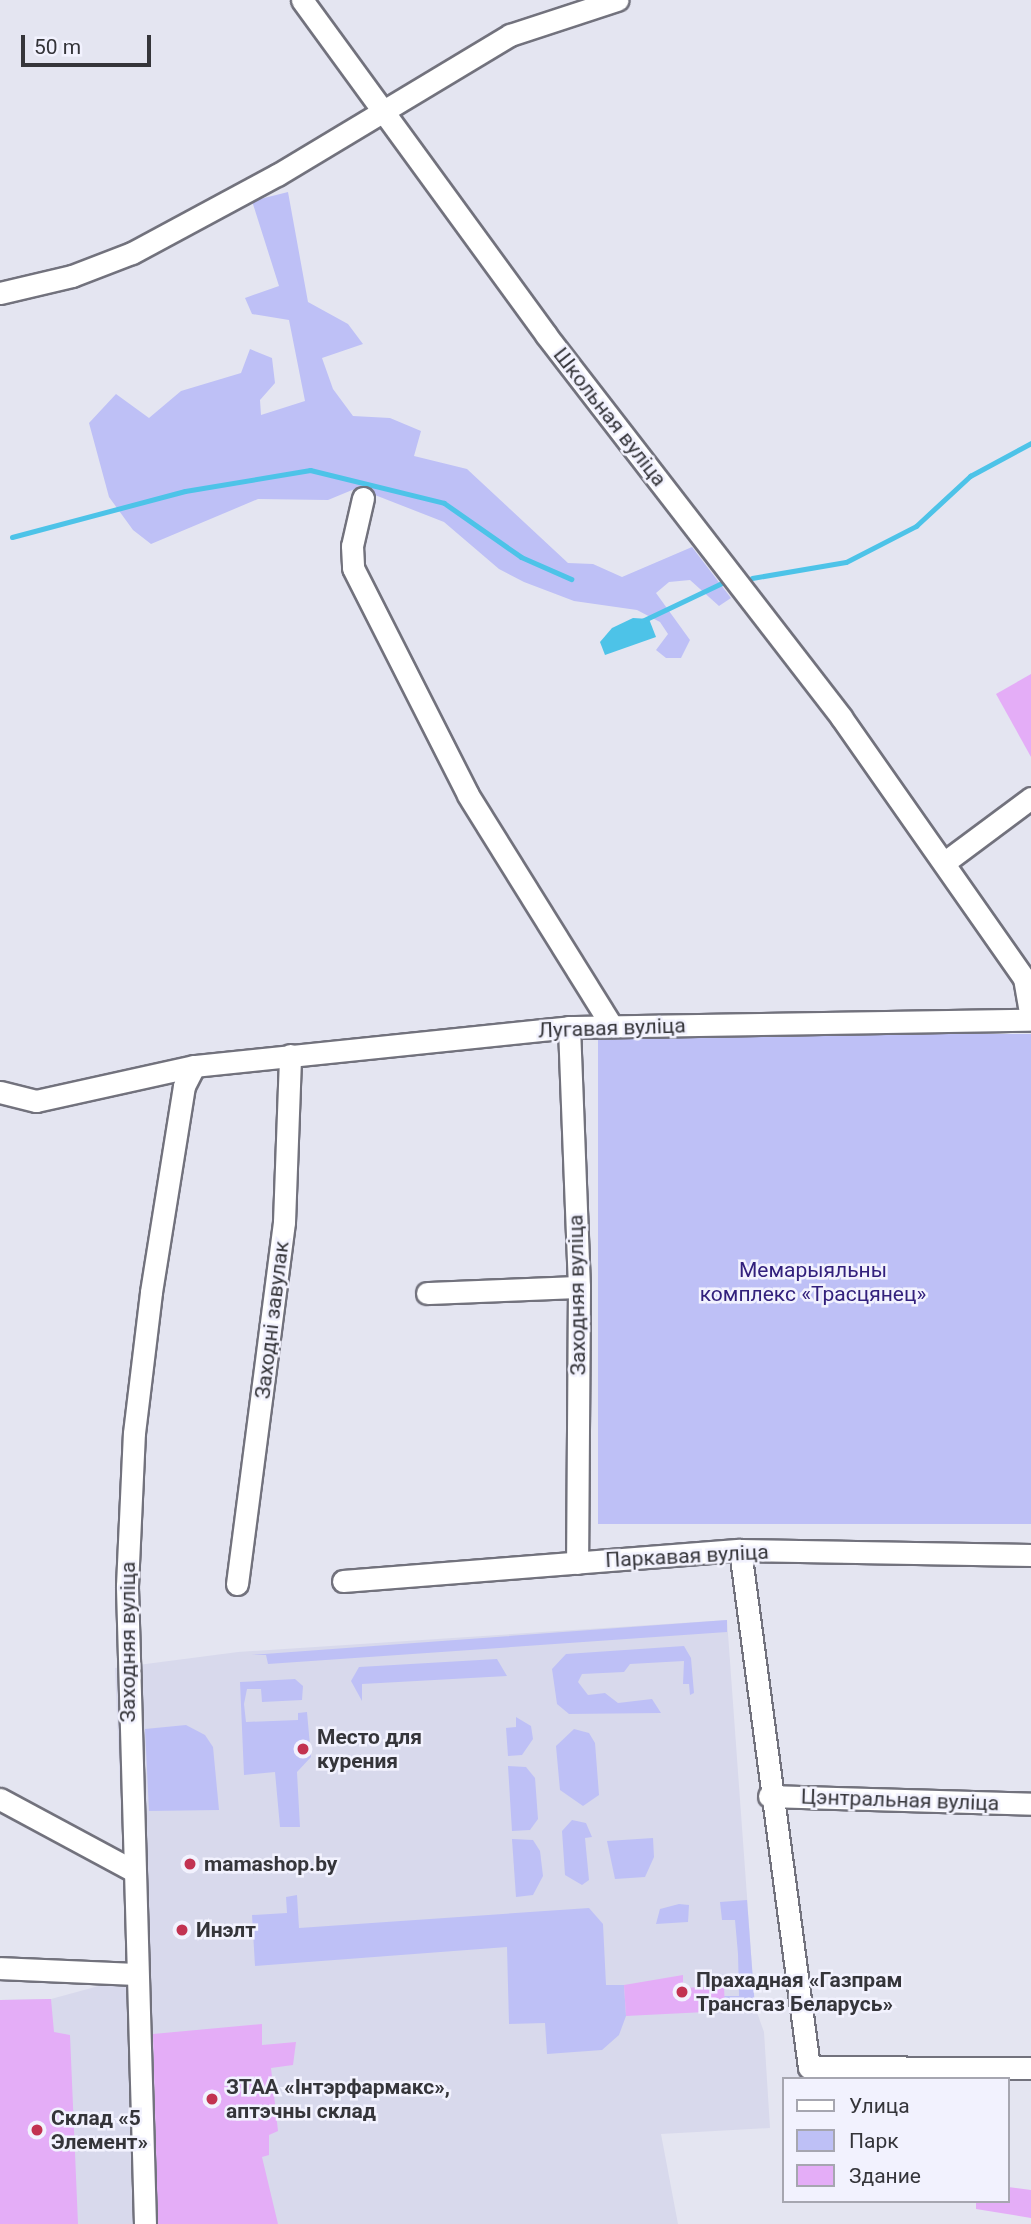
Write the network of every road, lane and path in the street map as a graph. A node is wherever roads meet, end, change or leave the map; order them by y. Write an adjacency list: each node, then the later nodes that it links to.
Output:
1 (302, 0): 3 (street, Школьная вуліца)
2 (617, 0): 3 (street)
3 (382, 114): 4 (street); 6 (street, Школьная вуліца)
4 (0, 293)
5 (363, 498): 10 (street)
6 (841, 717): 8 (street, Лугавая вуліца)
7 (1031, 798): 8 (street)
8 (945, 862): 9 (street, Лугавая вуліца)
9 (1031, 1019): 10 (street, Лугавая вуліца)
10 (612, 1026): 11 (street, Лугавая вуліца)
11 (569, 1027): 12 (street, Лугавая вуліца); 15 (street, Заходняя вуліца)
12 (290, 1055): 13 (street, Лугавая вуліца); 21 (street, Заходні завулак)
13 (194, 1066): 14 (street, Лугавая вуліца); 25 (street, Заходняя вуліца)
14 (0, 1092)
15 (579, 1287): 16 (street); 19 (street, Заходняя вуліца)
16 (427, 1293)
17 (740, 1550): 18 (street, Паркавая вуліца); 19 (street, Паркавая вуліца); 22 (street, Цэнтральная вуліца)
18 (1031, 1555)
19 (577, 1563): 20 (street, Паркавая вуліца)
20 (343, 1581)
21 (237, 1584)
22 (769, 1797): 24 (street, Цэнтральная вуліца); 28 (street, Цэнтральная вуліца)
23 (0, 1799): 25 (street)
24 (1031, 1804)
25 (132, 1870): 27 (street, Заходняя вуліца)
26 (0, 1968): 27 (street)
27 (137, 1974): 29 (street, Заходняя вуліца)
28 (1031, 2068)
29 (145, 2224)

